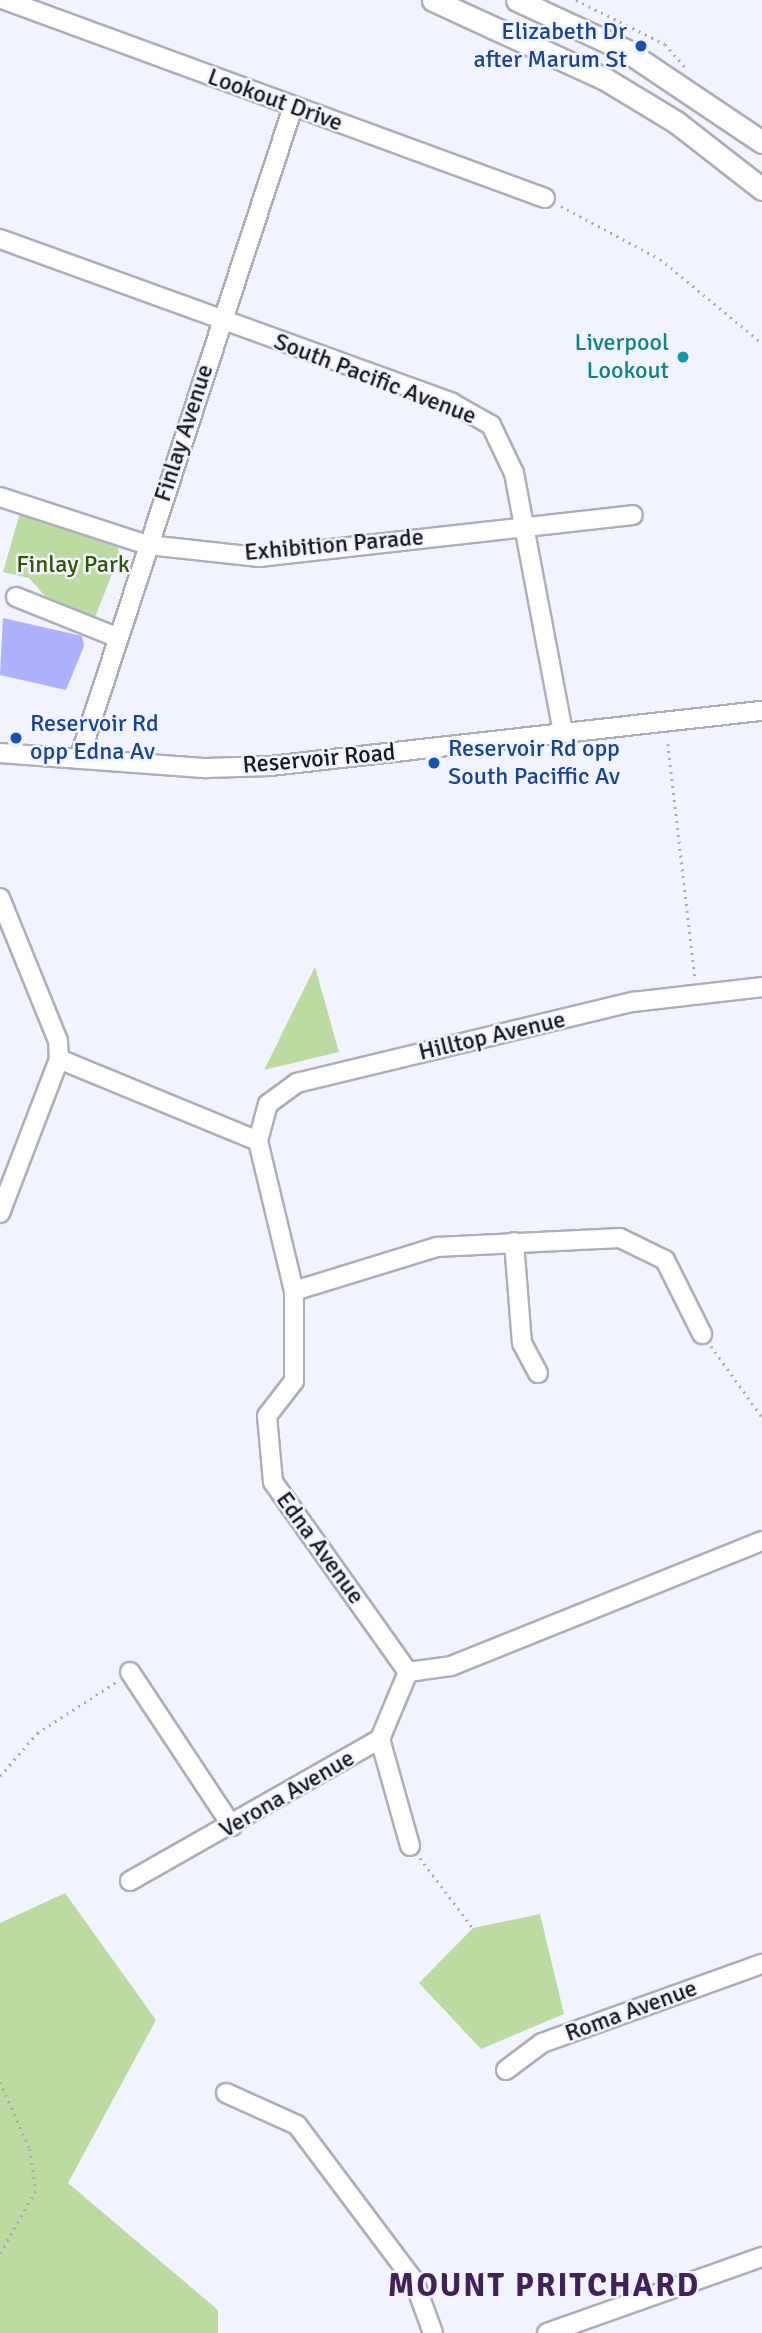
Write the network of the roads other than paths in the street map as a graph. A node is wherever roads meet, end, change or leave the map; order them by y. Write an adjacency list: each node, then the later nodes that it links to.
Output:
1 (5, 0): 4 (street, Lookout Drive)
2 (433, 0): 6 (main road)
3 (517, 0): 5 (main road)
4 (293, 107): 7 (street, Lookout Drive); 9 (street, Finlay Avenue)
5 (762, 142)
6 (762, 189)
7 (545, 198)
8 (0, 239): 9 (street, South Pacific Avenue)
9 (220, 321): 12 (street, South Pacific Avenue); 13 (street, Finlay Avenue)
10 (0, 497): 13 (street, Exhibition Parade)
11 (633, 515): 12 (street, Exhibition Parade)
12 (524, 526): 13 (street, Exhibition Parade); 17 (street, South Pacific Avenue)
13 (148, 545): 15 (street, Finlay Avenue)
14 (16, 597): 15 (street)
15 (116, 637): 19 (street, Finlay Avenue)
16 (762, 711): 17 (street, Reservoir Road)
17 (563, 732): 19 (street, Reservoir Road)
18 (0, 753): 19 (street, Reservoir Road)
19 (79, 759)
20 (0, 898): 22 (street)
21 (762, 987): 23 (street, Hilltop Avenue)
22 (59, 1059): 23 (street); 24 (street)
23 (258, 1141): 26 (street, Edna Avenue)
24 (0, 1213)
25 (514, 1242): 26 (street); 27 (street); 28 (street)
26 (294, 1291): 31 (street, Edna Avenue)
27 (702, 1334)
28 (538, 1373)
29 (762, 1541): 31 (street)
30 (130, 1672): 33 (street)
31 (408, 1672): 32 (street, Verona Avenue)
32 (380, 1740): 33 (street, Verona Avenue); 34 (street)
33 (232, 1826): 35 (street, Verona Avenue)
34 (410, 1846)
35 (130, 1881)
36 (762, 1964): 37 (street, Roma Avenue)
37 (506, 2070)
38 (226, 2093): 40 (street)
39 (762, 2257): 41 (street)
40 (433, 2333)
41 (547, 2333)

